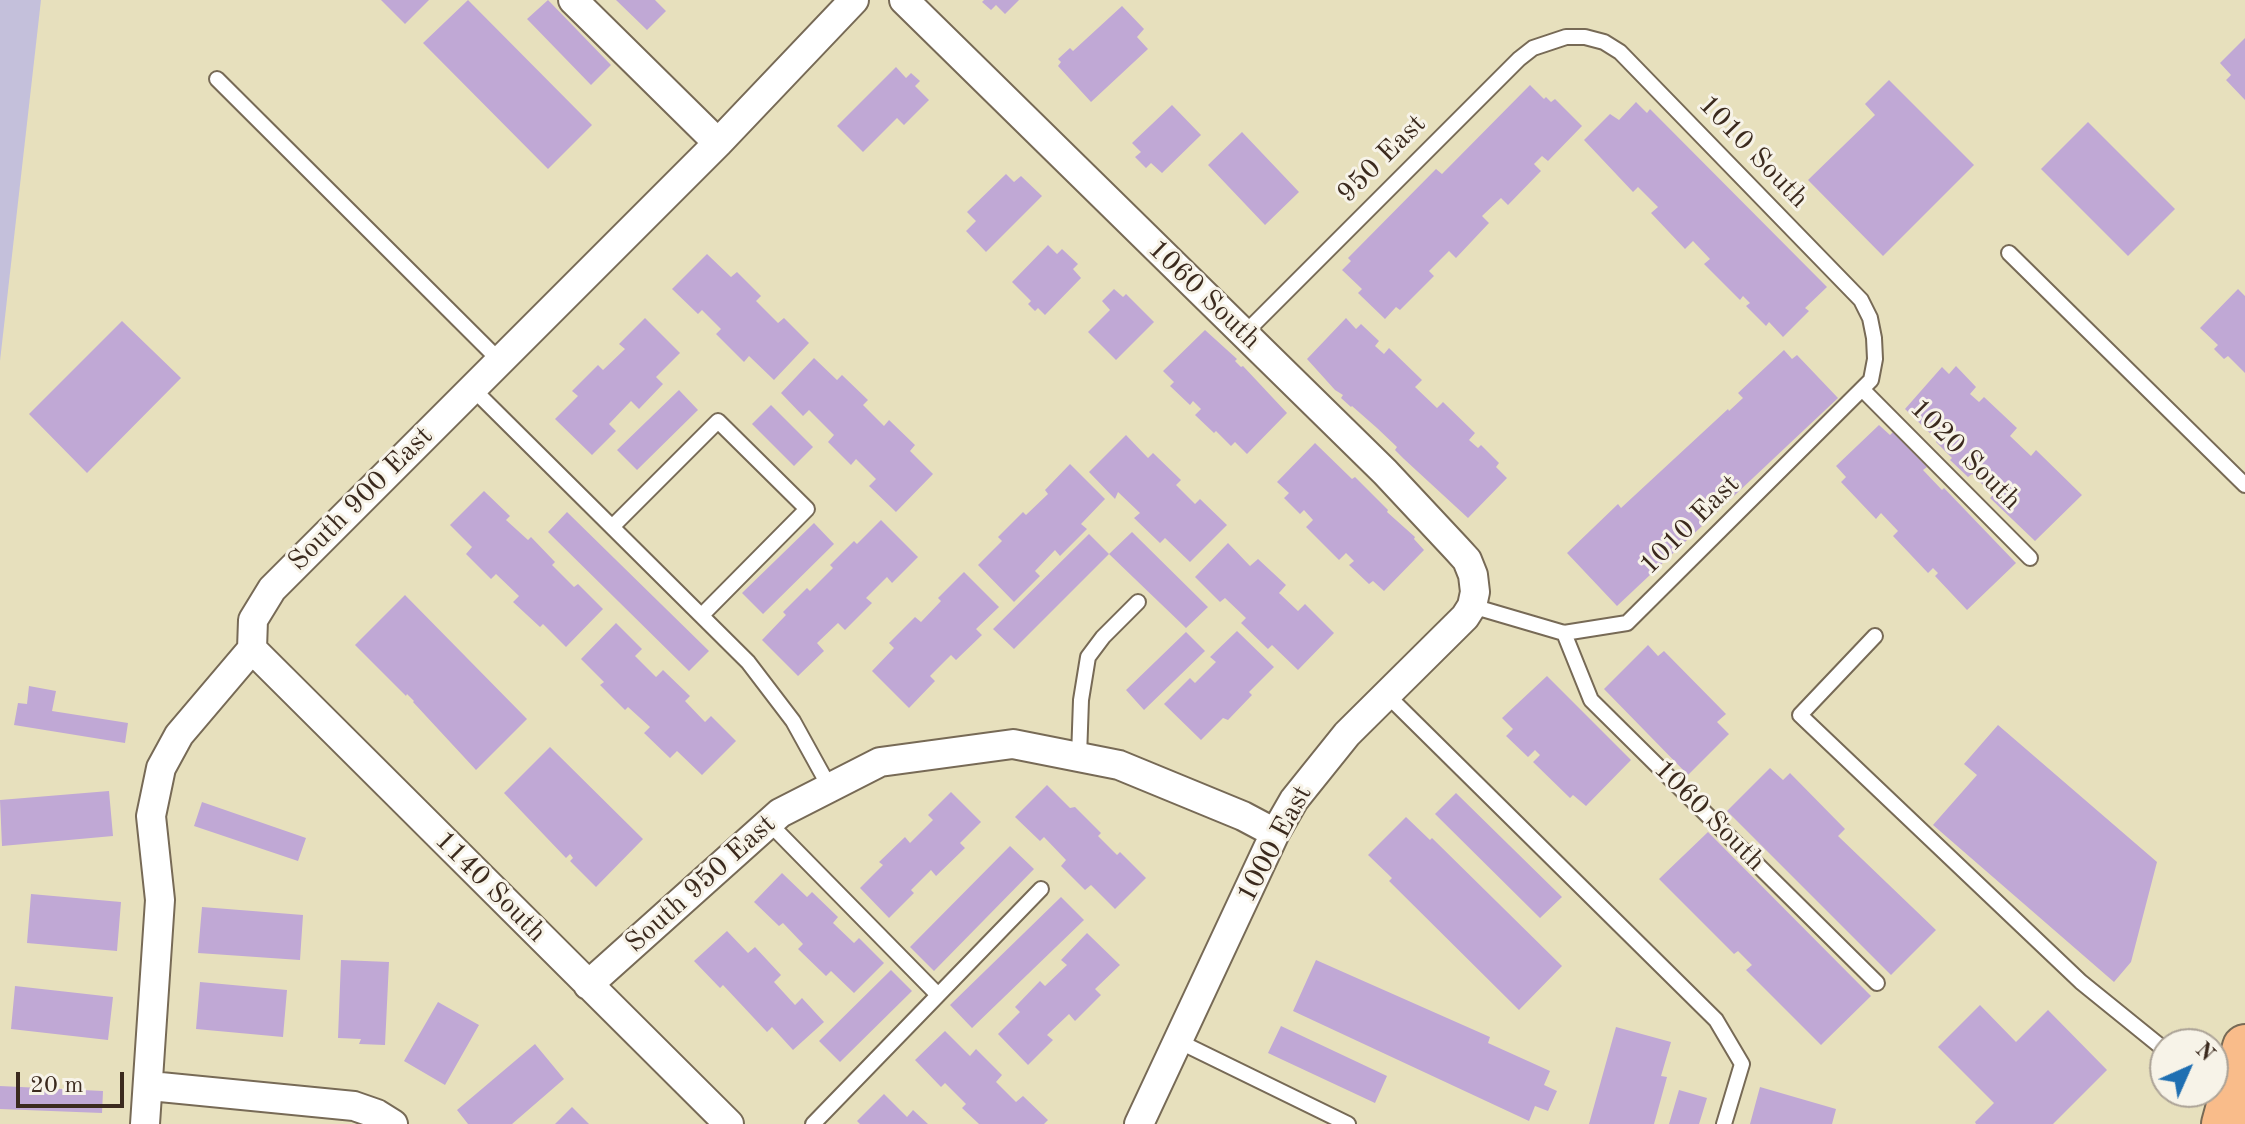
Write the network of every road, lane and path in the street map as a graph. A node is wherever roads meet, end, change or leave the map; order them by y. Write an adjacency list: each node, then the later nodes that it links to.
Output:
1 (573, 0): 6 (street)
2 (854, 0): 6 (street, South 900 East)
3 (904, 0): 8 (street, 1060 South)
4 (1566, 37): 8 (lane, 950 East); 9 (lane, 1010 South)
5 (217, 79): 10 (lane)
6 (718, 143): 10 (street, South 900 East)
7 (2009, 253): 13 (lane)
8 (1244, 334): 17 (street, 1060 South)
9 (1874, 338): 12 (lane, 1010 East)
10 (500, 361): 11 (street, South 900 East)
11 (472, 388): 14 (lane); 21 (street, South 900 East)
12 (1863, 390): 15 (lane, 1020 South); 19 (lane, 1010 East)
13 (2245, 485)
14 (612, 527): 18 (lane); 18 (lane)
15 (2030, 558)
16 (1138, 602): 23 (lane)
17 (1472, 606): 19 (lane, 1010 East); 22 (street, 1000 East)
18 (702, 615): 24 (lane)
19 (1564, 633): 28 (lane, 1060 South)
20 (1875, 636): 31 (lane)
21 (252, 649): 29 (street, 1140 South); 34 (street)
22 (1386, 694): 26 (street, 1000 East); 42 (lane)
23 (1079, 757): 24 (street, South 950 East); 26 (street, South 950 East)
24 (830, 788): 25 (street, South 950 East)
25 (769, 823): 29 (street, South 950 East); 30 (lane)
26 (1275, 833): 32 (street, 1000 East)
27 (1041, 889): 30 (lane)
28 (1877, 983)
29 (588, 985): 38 (street, 1140 South)
30 (938, 995): 39 (lane)
31 (2149, 1037)
32 (1178, 1041): 40 (street, 1000 East); 41 (lane)
33 (2245, 1047): 35 (main road)
34 (150, 1086): 36 (street); 37 (street)
35 (2229, 1094)
36 (145, 1124)
37 (393, 1124)
38 (729, 1124)
39 (813, 1124)
40 (1139, 1124)
41 (1348, 1124)
42 (1724, 1124)

